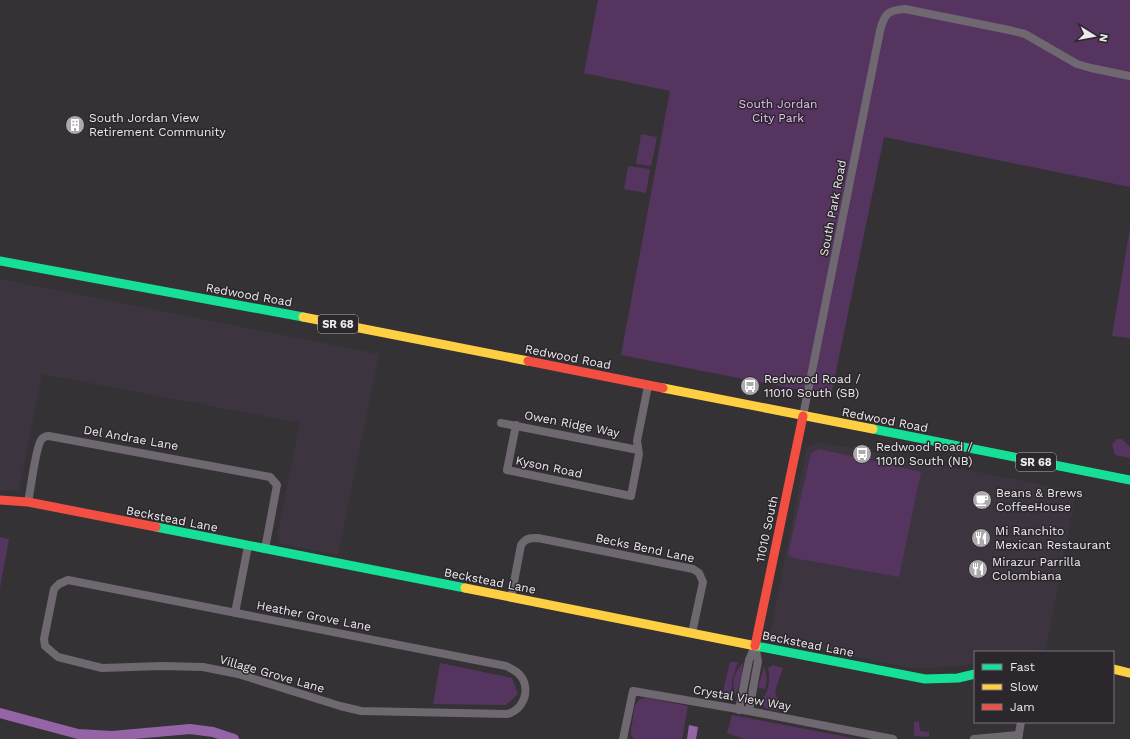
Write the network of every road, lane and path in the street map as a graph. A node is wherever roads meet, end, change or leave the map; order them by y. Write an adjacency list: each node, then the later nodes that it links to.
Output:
1 (1130, 76): 4 (street, South Park Road)
2 (0, 260): 3 (street, Redwood Road / SR 68)
3 (648, 386): 4 (street, Redwood Road / SR 68); 7 (street)
4 (803, 416): 8 (street, Redwood Road / SR 68); 17 (street, 11010 South)
5 (501, 423): 6 (street, Owen Ridge Way)
6 (516, 425): 7 (street, Owen Ridge Way); 7 (street, Kyson Road)
7 (638, 450)
8 (1130, 480)
9 (0, 500): 10 (street, Beckstead Lane)
10 (28, 502): 11 (street, Beckstead Lane); 12 (street, Del Andrae Lane)
11 (248, 546): 12 (street, Beckstead Lane); 15 (street)
12 (265, 549): 14 (street, Beckstead Lane)
13 (59, 584): 15 (street, Heather Grove Lane); 22 (street, Village Grove Lane)
14 (511, 598): 16 (street, Beckstead Lane); 16 (street, Becks Bend Lane)
15 (235, 613): 22 (street, Heather Grove Lane)
16 (692, 633): 17 (street, Beckstead Lane)
17 (755, 646): 20 (street, Beckstead Lane); 21 (street, 11010 South); 23 (street, 11010 South)
18 (1114, 669): 19 (street)
19 (1130, 673)
20 (974, 674)
21 (739, 710): 23 (street, Crystal View Way); 26 (street, Crystal View Way)
22 (514, 712)
23 (749, 712): 27 (street, Crystal View Way)
24 (1022, 723): 25 (street)
25 (1019, 737): 28 (street)
26 (623, 739)
27 (894, 739)
28 (974, 739)

